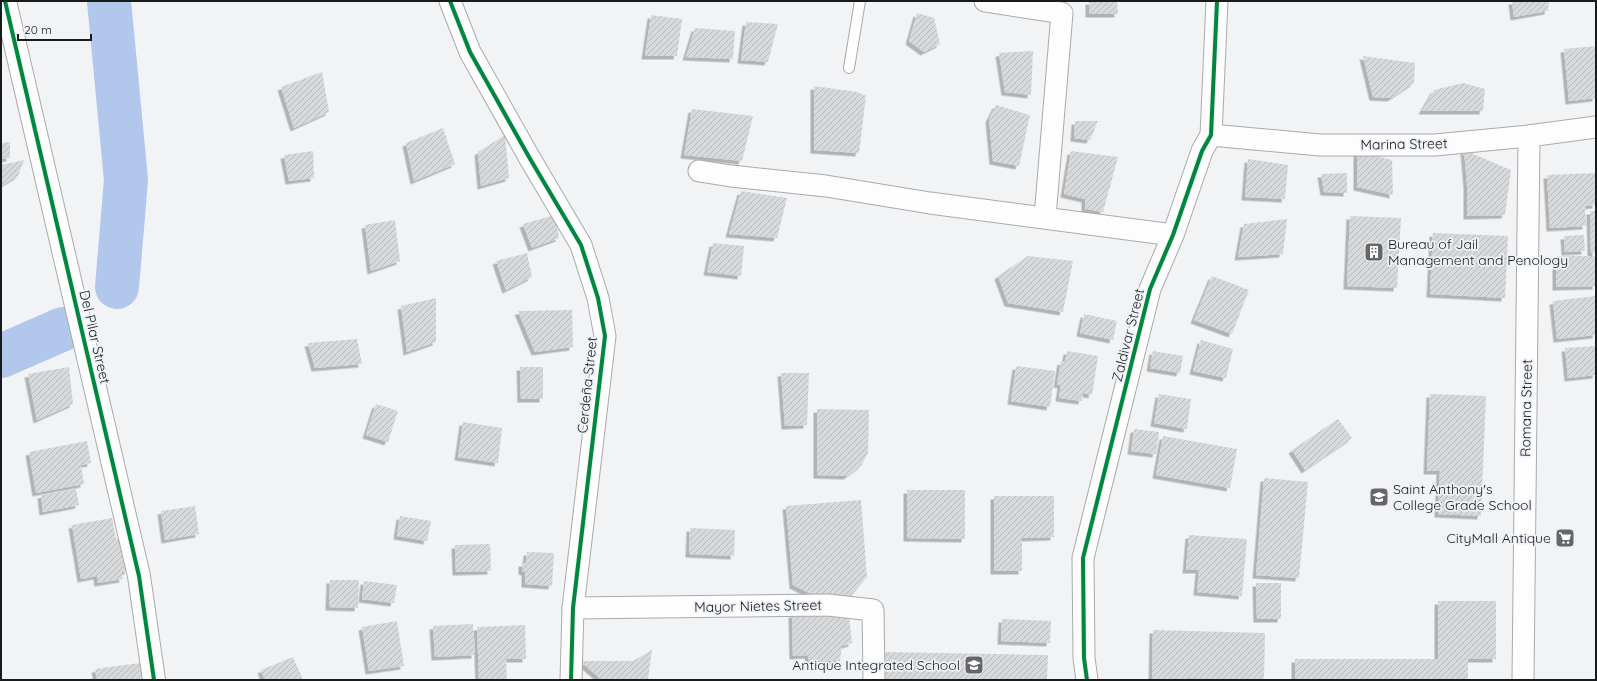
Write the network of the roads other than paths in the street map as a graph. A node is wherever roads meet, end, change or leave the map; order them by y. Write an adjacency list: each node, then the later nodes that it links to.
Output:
1 (5, 1): 14 (street, Del Pilar Street)
2 (450, 1): 13 (street, Cerdeña Street)
3 (860, 1): 6 (lane)
4 (985, 1): 11 (street)
5 (1217, 1): 8 (street, Zaldivar Street)
6 (849, 68)
7 (1596, 127): 9 (street, Marina Street)
8 (1211, 135): 9 (street, Marina Street); 12 (street, Zaldivar Street)
9 (1529, 136): 18 (street, Romana Street)
10 (699, 171): 11 (street)
11 (1045, 217): 12 (street)
12 (1173, 235): 17 (street, Zaldivar Street)
13 (573, 608): 15 (street, Cerdeña Street); 16 (street, Mayor Nietes Street)
14 (154, 680)
15 (571, 680)
16 (874, 680)
17 (1087, 680)
18 (1523, 680)

